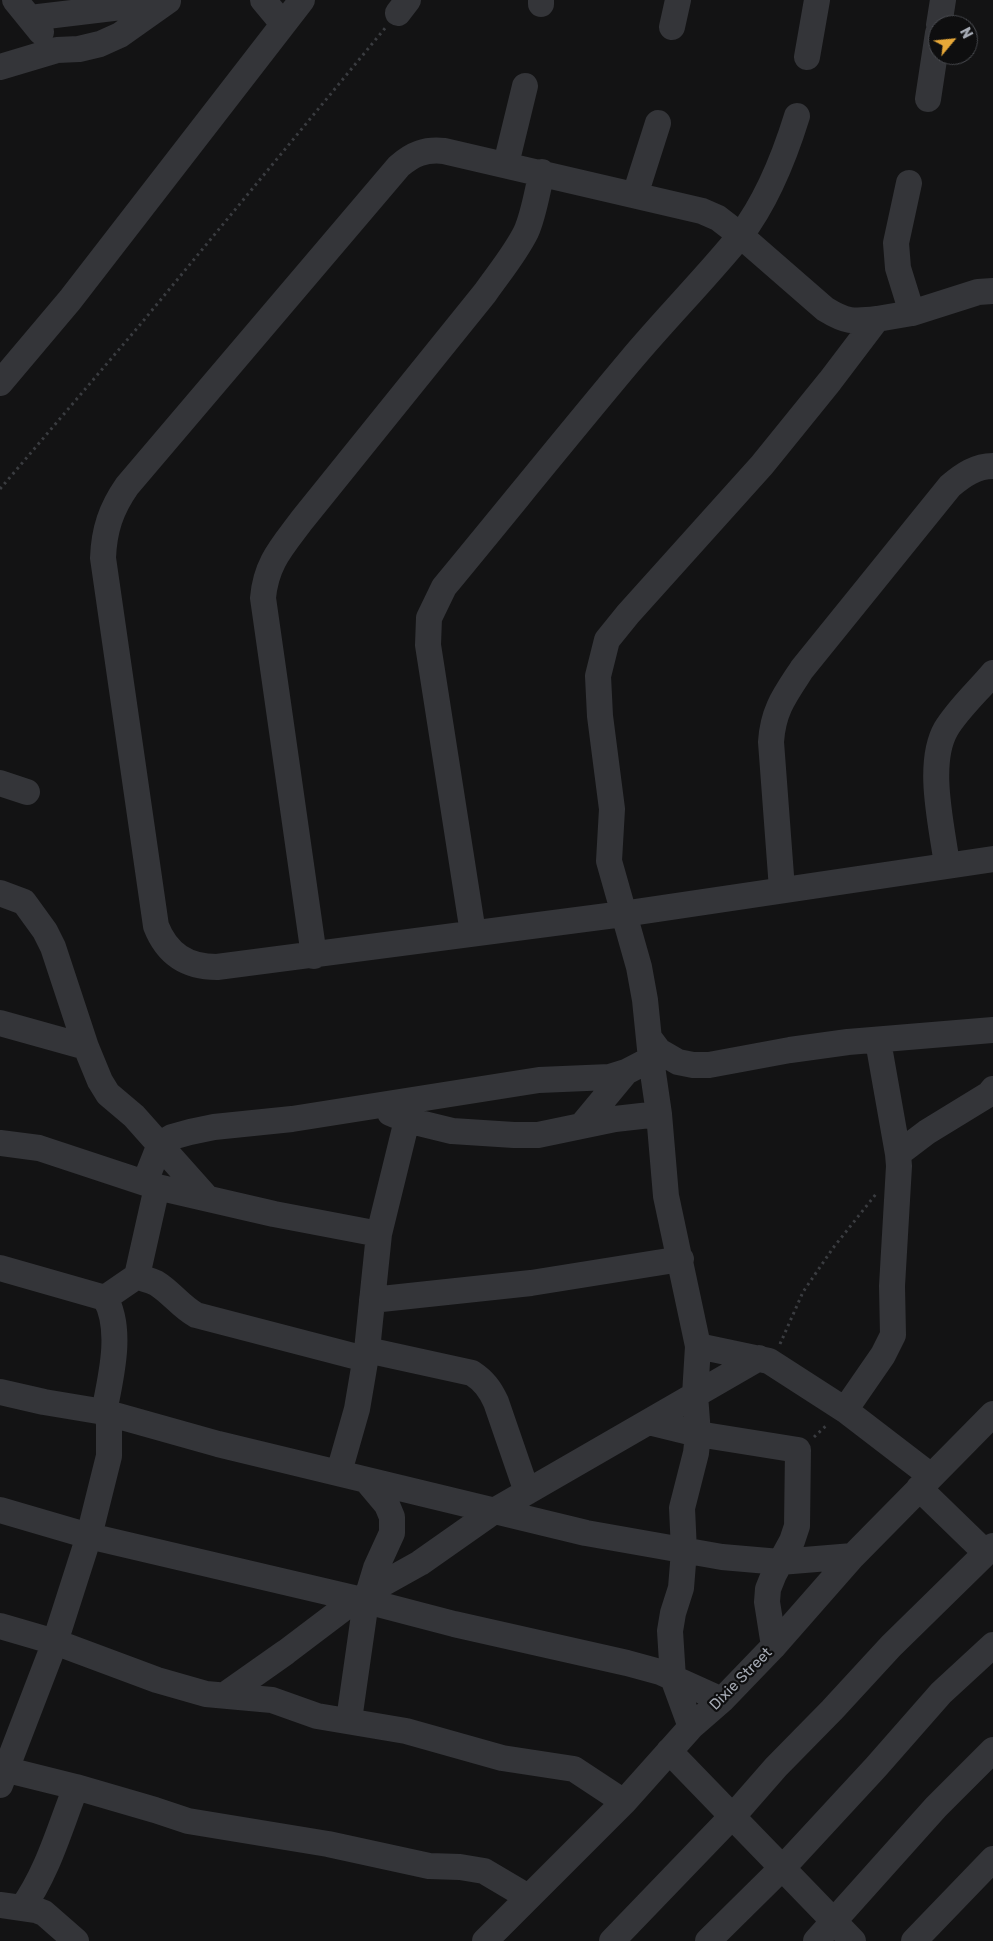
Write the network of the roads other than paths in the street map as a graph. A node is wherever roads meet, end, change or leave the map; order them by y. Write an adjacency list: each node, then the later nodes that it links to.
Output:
1 (171, 0): 7 (street); 11 (street)
2 (263, 0): 9 (street)
3 (302, 0): 9 (street)
4 (678, 0): 10 (street)
5 (817, 0): 12 (street)
6 (943, 0): 8 (street)
7 (16, 8): 11 (street)
8 (941, 15)
9 (283, 24): 27 (street)
10 (672, 26)
11 (57, 50): 14 (street)
12 (807, 57)
13 (933, 65): 16 (street)
14 (0, 67)
15 (525, 86): 19 (street)
16 (928, 99)
17 (796, 116): 23 (street)
18 (658, 123): 22 (street)
19 (506, 164): 20 (street); 38 (street)
20 (542, 172): 22 (street); 38 (street)
21 (910, 183): 25 (street)
22 (635, 195): 23 (street)
23 (740, 235): 26 (street); 37 (street)
24 (993, 291): 25 (street)
25 (912, 313): 26 (street)
26 (877, 318): 36 (street)
27 (0, 383)
28 (993, 466): 34 (street)
29 (993, 673): 33 (street)
30 (0, 783): 31 (street)
31 (28, 792)
32 (993, 860): 33 (street)
33 (947, 865): 34 (street)
34 (782, 889): 36 (street)
35 (0, 893): 42 (street)
36 (623, 914): 37 (street); 43 (street)
37 (473, 933): 38 (street)
38 (314, 956)
39 (0, 1023): 42 (street)
40 (993, 1030): 41 (street)
41 (878, 1041): 43 (street); 52 (street)
42 (86, 1047): 51 (street)
43 (650, 1049): 44 (street); 47 (street)
44 (626, 1072): 46 (street); 49 (street)
45 (993, 1089): 52 (street)
46 (374, 1106): 48 (street); 51 (street)
47 (659, 1114): 49 (street); 56 (street)
48 (406, 1120): 49 (street); 55 (street)
49 (582, 1125)
50 (0, 1143): 53 (street)
51 (160, 1144): 53 (street); 54 (street)
52 (899, 1160): 66 (street)
53 (151, 1184): 54 (street); 58 (street)
54 (207, 1198): 55 (street)
55 (379, 1234): 60 (street)
56 (681, 1259): 60 (street); 61 (street)
57 (0, 1268): 59 (street)
58 (137, 1276): 59 (street); 62 (street)
59 (105, 1298): 67 (street)
60 (372, 1300): 62 (street)
61 (698, 1346): 63 (street); 65 (street)
62 (366, 1354): 71 (street); 74 (street)
63 (764, 1359): 65 (street); 66 (street)
64 (0, 1392): 67 (street)
65 (695, 1395): 69 (street); 70 (street)
66 (845, 1410): 73 (street)
67 (106, 1412): 71 (street); 77 (street)
68 (993, 1414): 73 (street, Dixie Street)
69 (649, 1422): 70 (street); 74 (street)
70 (698, 1434): 79 (street); 81 (street)
71 (340, 1472): 72 (street)
72 (366, 1480): 76 (street); 82 (street)
73 (925, 1482): 78 (street); 80 (street, Dixie Street)
74 (526, 1492): 76 (street)
75 (0, 1510): 77 (street)
76 (494, 1511): 79 (street); 82 (street)
77 (89, 1536): 82 (street); 84 (street)
78 (989, 1550): 97 (street)
79 (684, 1551): 81 (street); 87 (street)
80 (853, 1556): 81 (street); 86 (street, Dixie Street)
81 (780, 1562): 86 (street)
82 (363, 1597): 87 (street); 88 (street); 90 (street)
83 (0, 1626): 84 (street)
84 (55, 1642): 88 (street); 94 (street)
85 (993, 1645): 99 (street)
86 (774, 1646): 89 (street, Dixie Street)
87 (674, 1678): 89 (street); 91 (street)
88 (225, 1695): 90 (street)
89 (722, 1700): 91 (street, Dixie Street)
90 (349, 1720): 96 (street)
91 (690, 1727): 93 (street, Dixie Street)
92 (993, 1750): 102 (street)
93 (668, 1751): 96 (street, Dixie Street); 97 (street)
94 (2, 1774): 95 (street)
95 (76, 1787): 100 (street); 101 (street)
96 (624, 1802): 100 (street, Dixie Street)
97 (731, 1817): 99 (street); 105 (street)
98 (993, 1859): 109 (street)
99 (782, 1869): 102 (street); 106 (street)
100 (528, 1897): 104 (street, Dixie Street)
101 (11, 1906): 103 (street)
102 (834, 1922): 107 (street); 108 (street)
103 (76, 1941)
104 (485, 1941)
105 (612, 1941)
106 (708, 1941)
107 (816, 1941)
108 (853, 1941)
109 (914, 1941)

